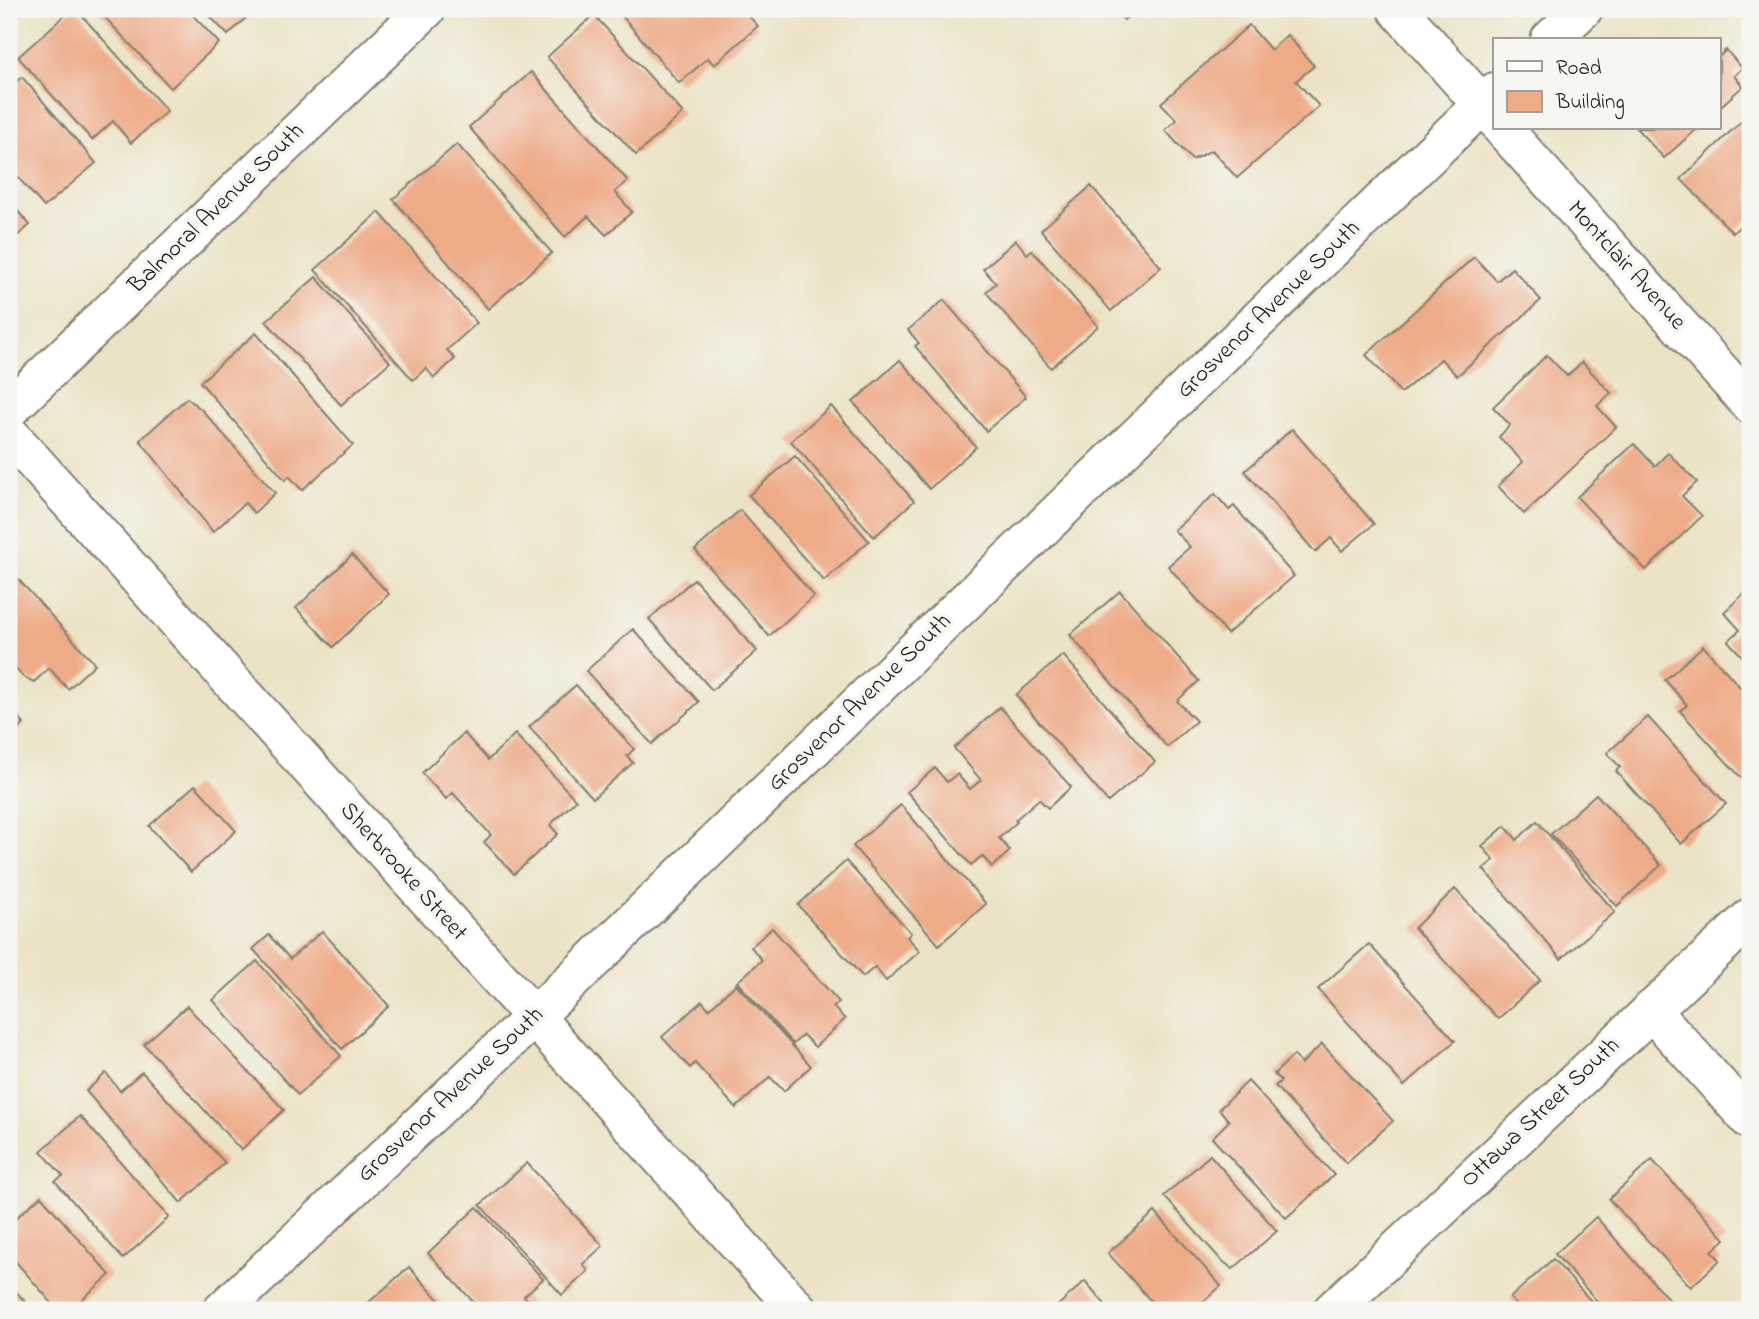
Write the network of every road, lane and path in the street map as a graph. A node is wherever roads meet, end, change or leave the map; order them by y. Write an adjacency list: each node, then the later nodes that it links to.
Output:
1 (426, 9): 8 (street, Balmoral Avenue South)
2 (1397, 9): 5 (street, Montclair Avenue)
3 (1583, 9): 4 (street)
4 (1552, 38)
5 (1493, 111): 12 (street, Grosvenor Avenue South)
6 (1510, 130): 7 (street, Montclair Avenue)
7 (1750, 404)
8 (9, 409)
9 (9, 434): 12 (street, Sherbrooke Street)
10 (1750, 918): 11 (street, Ottawa Street South)
11 (1651, 1010): 13 (street); 16 (street, Ottawa Street South)
12 (534, 1017): 14 (street, Grosvenor Avenue South); 15 (street, Sherbrooke Street)
13 (1750, 1119)
14 (223, 1310)
15 (798, 1310)
16 (1333, 1310)

